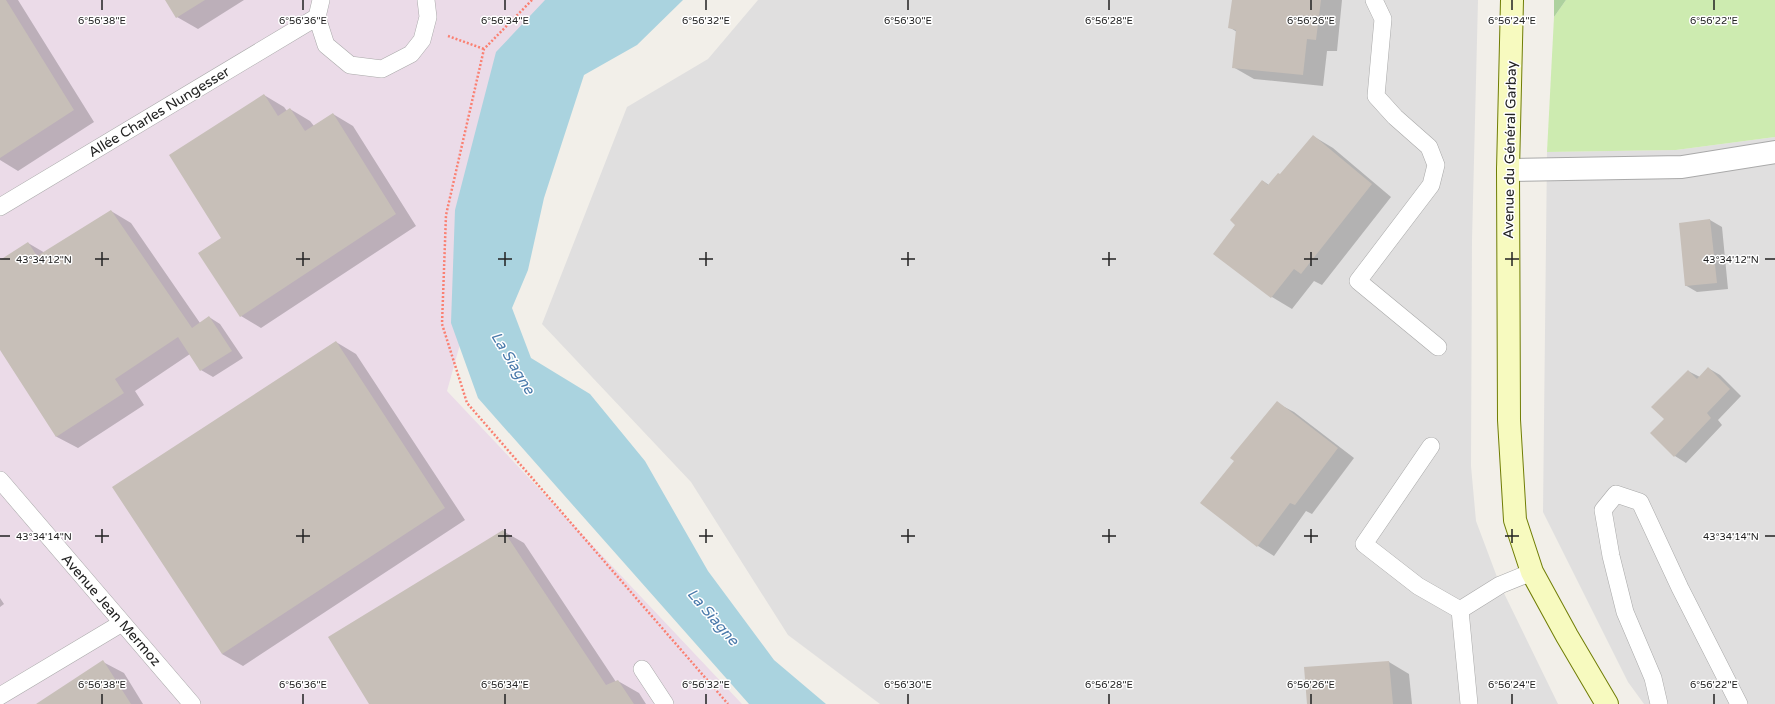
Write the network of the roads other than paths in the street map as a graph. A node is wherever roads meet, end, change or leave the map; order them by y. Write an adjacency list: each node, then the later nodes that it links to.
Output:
1 (321, 0): 5 (lane)
2 (426, 0): 5 (lane)
3 (1374, 0): 9 (lane)
4 (1512, 0): 7 (main road, Avenue du Général Garbay)
5 (317, 17): 8 (lane, Allée Charles Nungesser)
6 (1775, 152): 7 (street)
7 (1508, 170): 12 (main road, Avenue du Général Garbay)
8 (0, 207)
9 (1438, 347)
10 (1431, 446): 13 (lane)
11 (0, 480): 14 (lane, Avenue Jean Mermoz)
12 (1532, 572): 13 (lane); 20 (main road, Avenue du Général Garbay)
13 (1460, 610): 19 (lane)
14 (122, 623): 16 (lane); 17 (lane, Avenue Jean Mermoz)
15 (642, 669): 18 (lane)
16 (0, 696)
17 (192, 704)
18 (665, 704)
19 (1469, 704)
20 (1607, 704)
21 (1659, 704): 22 (lane)
22 (1738, 704)

